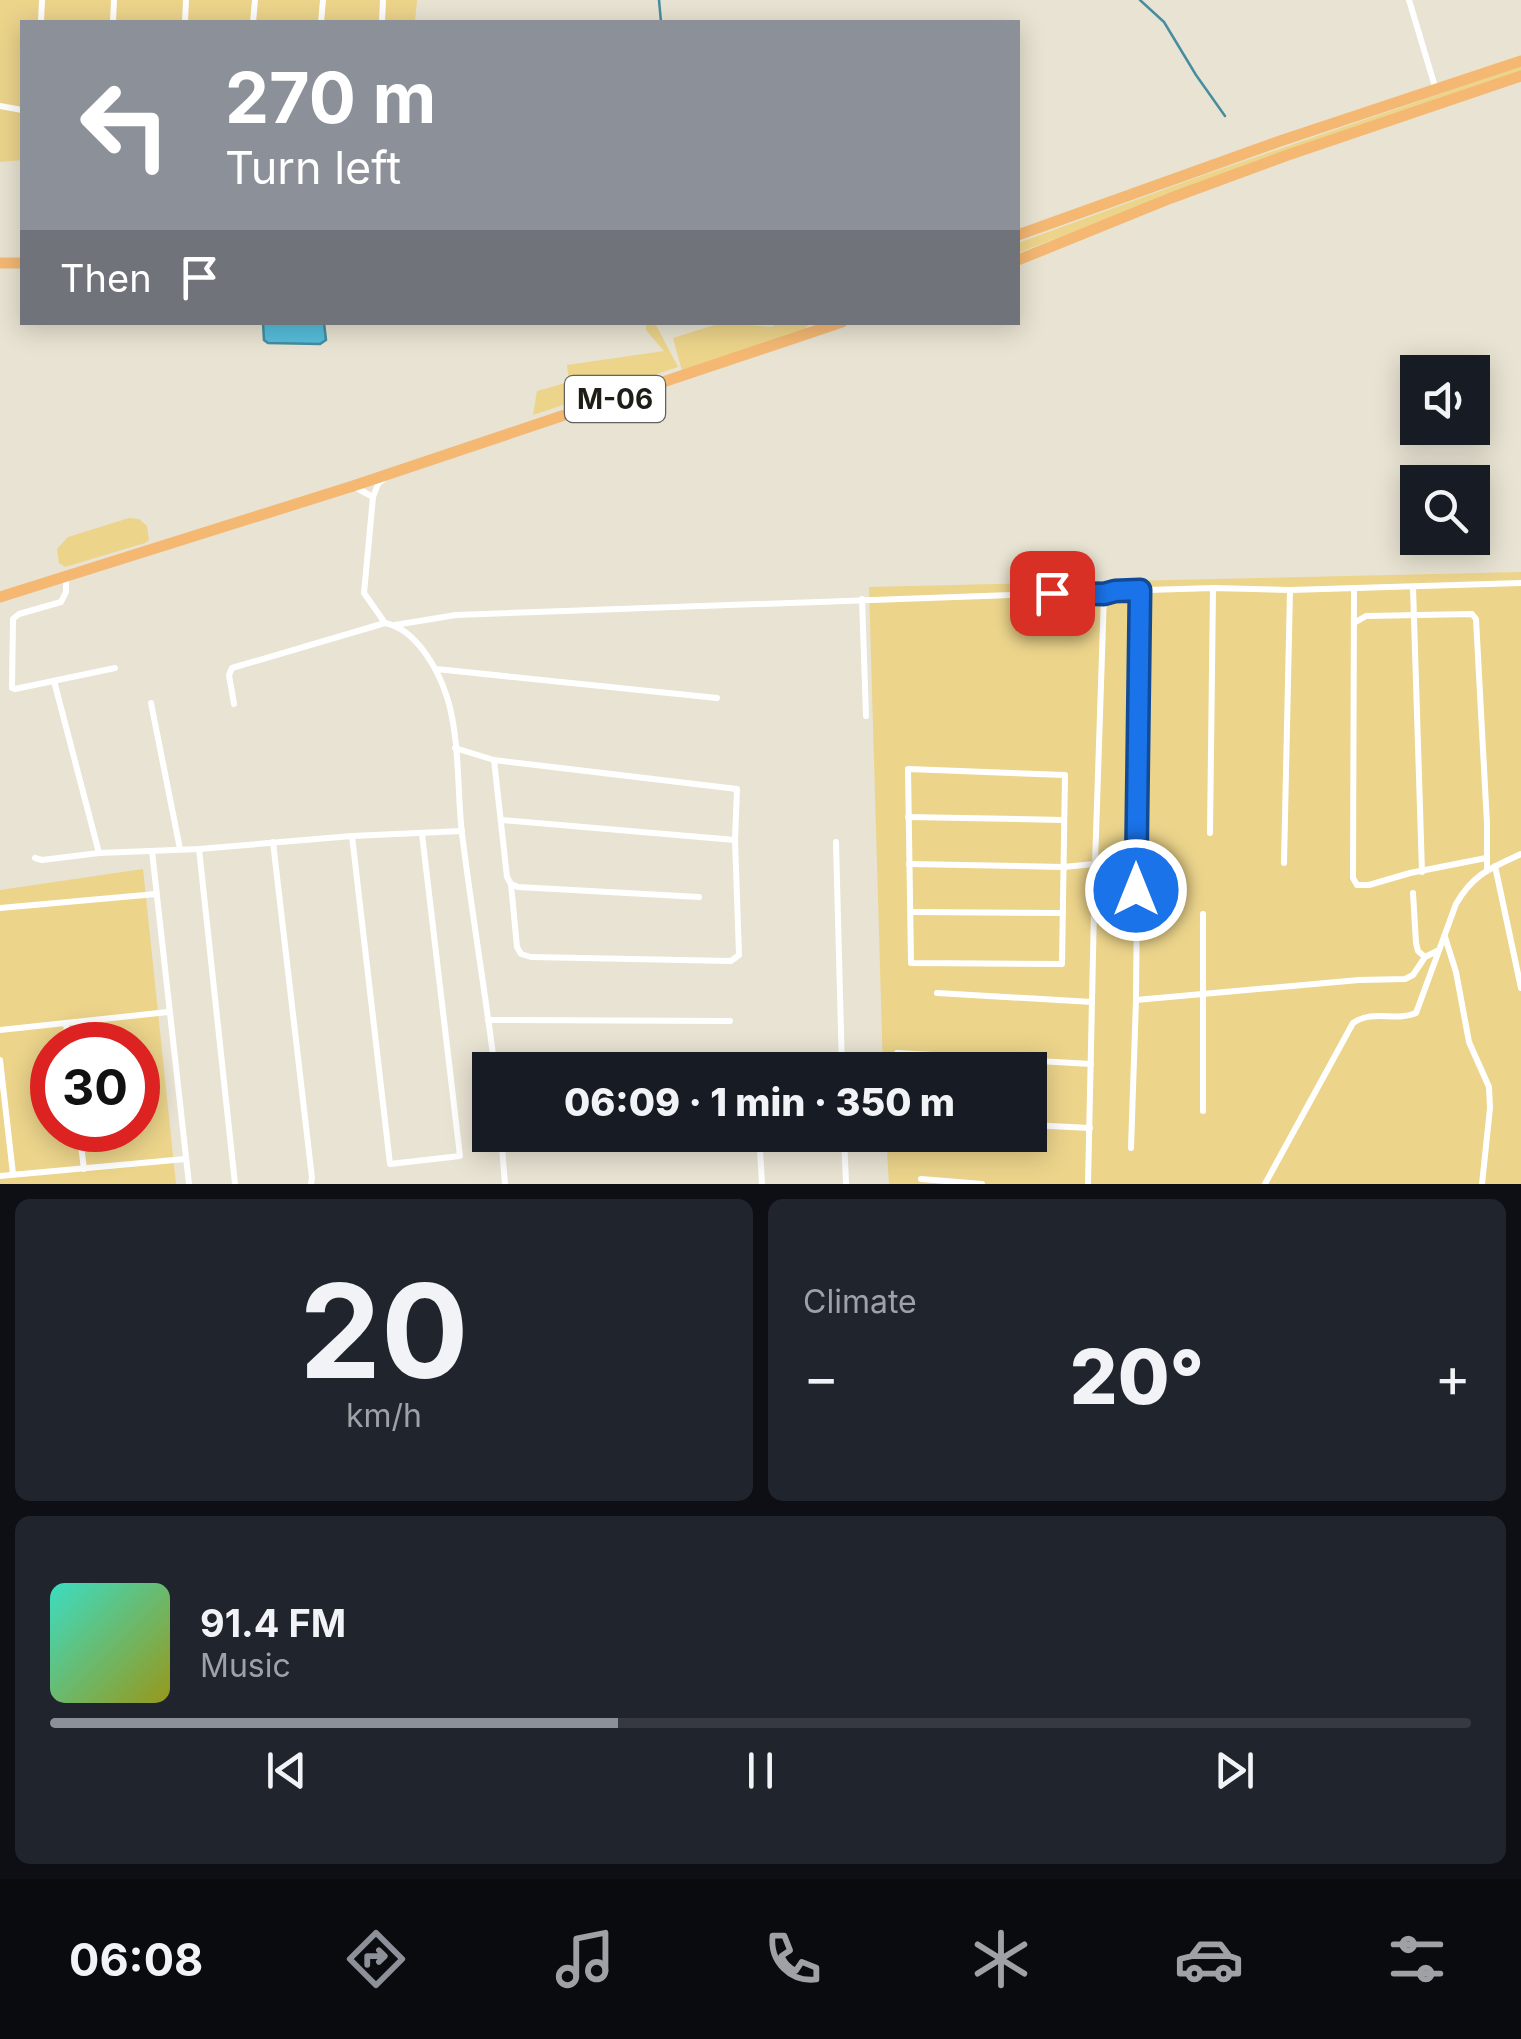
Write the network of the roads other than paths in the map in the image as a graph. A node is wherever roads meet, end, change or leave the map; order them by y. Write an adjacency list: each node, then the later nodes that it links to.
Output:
1 (1409, 0): 4 (street)
2 (1521, 61): 4 (highway)
3 (1521, 76): 6 (highway)
4 (1436, 91): 5 (highway)
5 (1020, 233)
6 (1020, 259)
7 (833, 325): 8 (highway, М-06)
8 (389, 474): 9 (highway, М-06); 10 (street)
9 (353, 486): 10 (street); 11 (highway, М-06)
10 (373, 497): 23 (street)
11 (66, 578): 19 (highway, М-06); 27 (street)
12 (1521, 583): 13 (street)
13 (1413, 587): 15 (street); 21 (street)
14 (1213, 588): 16 (street); 17 (street); 38 (street)
15 (1354, 588): 17 (street); 22 (street)
16 (1140, 590): 18 (street); 71 (street)
17 (1290, 590): 53 (street)
18 (1104, 594): 20 (street); 52 (street)
19 (0, 598)
20 (862, 599): 24 (street); 31 (street)
21 (1414, 616): 22 (street); 50 (street); 56 (street)
22 (1354, 622): 56 (street)
23 (386, 623): 24 (street); 30 (street)
24 (396, 625): 26 (street)
25 (115, 668): 27 (street)
26 (436, 669): 28 (street); 32 (street)
27 (54, 681): 47 (street)
28 (717, 698)
29 (151, 703): 44 (street)
30 (234, 704)
31 (866, 716)
32 (455, 748): 33 (street); 37 (street)
33 (494, 760): 35 (street); 41 (street)
34 (908, 816): 36 (street); 36 (street); 51 (street)
35 (502, 820): 41 (street); 57 (street)
36 (1064, 820): 54 (street)
37 (462, 831): 39 (street); 74 (street)
38 (1210, 832)
39 (422, 834): 40 (street); 40 (street)
40 (352, 836): 42 (street)
41 (735, 840): 57 (street)
42 (274, 842): 45 (street); 99 (street)
43 (836, 842): 80 (street)
44 (180, 849): 45 (street); 46 (street)
45 (198, 850): 98 (street)
46 (152, 852): 47 (street); 59 (street)
47 (99, 853): 49 (street)
48 (1521, 854): 55 (street)
49 (34, 858)
50 (1486, 858): 55 (street); 56 (street)
51 (909, 864): 54 (street); 62 (street)
52 (1095, 864): 54 (street); 72 (street)
53 (1284, 864)
54 (1063, 867): 63 (street)
55 (1491, 868): 65 (street); 68 (street)
56 (1422, 872)
57 (511, 884): 60 (street)
58 (1413, 893): 67 (street)
59 (156, 894): 61 (street); 73 (street)
60 (699, 897)
61 (0, 908)
62 (910, 912): 63 (street); 63 (street)
63 (1063, 914)
64 (1204, 914): 70 (street)
65 (1444, 936): 66 (street); 106 (street)
66 (1438, 950): 67 (street); 105 (street)
67 (1425, 957): 70 (street)
68 (1521, 988)
69 (937, 994): 72 (street)
70 (1202, 994): 71 (street); 84 (street)
71 (1136, 1000): 87 (street)
72 (1092, 1002): 83 (street)
73 (168, 1012): 76 (street); 92 (street)
74 (488, 1020): 75 (street); 79 (street)
75 (730, 1021)
76 (75, 1022)
77 (30, 1027): 78 (street)
78 (0, 1030)
79 (492, 1052)
80 (842, 1052)
81 (0, 1060): 94 (street)
82 (1047, 1062): 83 (street)
83 (1091, 1064): 86 (street)
84 (1203, 1110)
85 (1047, 1126): 86 (street)
86 (1090, 1128): 104 (street)
87 (1131, 1148)
88 (82, 1152): 93 (street)
89 (502, 1152): 100 (street)
90 (760, 1152): 101 (street)
91 (845, 1152): 102 (street)
92 (185, 1159): 93 (street); 97 (street)
93 (84, 1169): 94 (street)
94 (13, 1174): 95 (street)
95 (0, 1176)
96 (921, 1179): 103 (street)
97 (189, 1184)
98 (236, 1184)
99 (311, 1184)
100 (505, 1184)
101 (762, 1184)
102 (846, 1184)
103 (982, 1184)
104 (1088, 1184)
105 (1265, 1184)
106 (1482, 1184)

